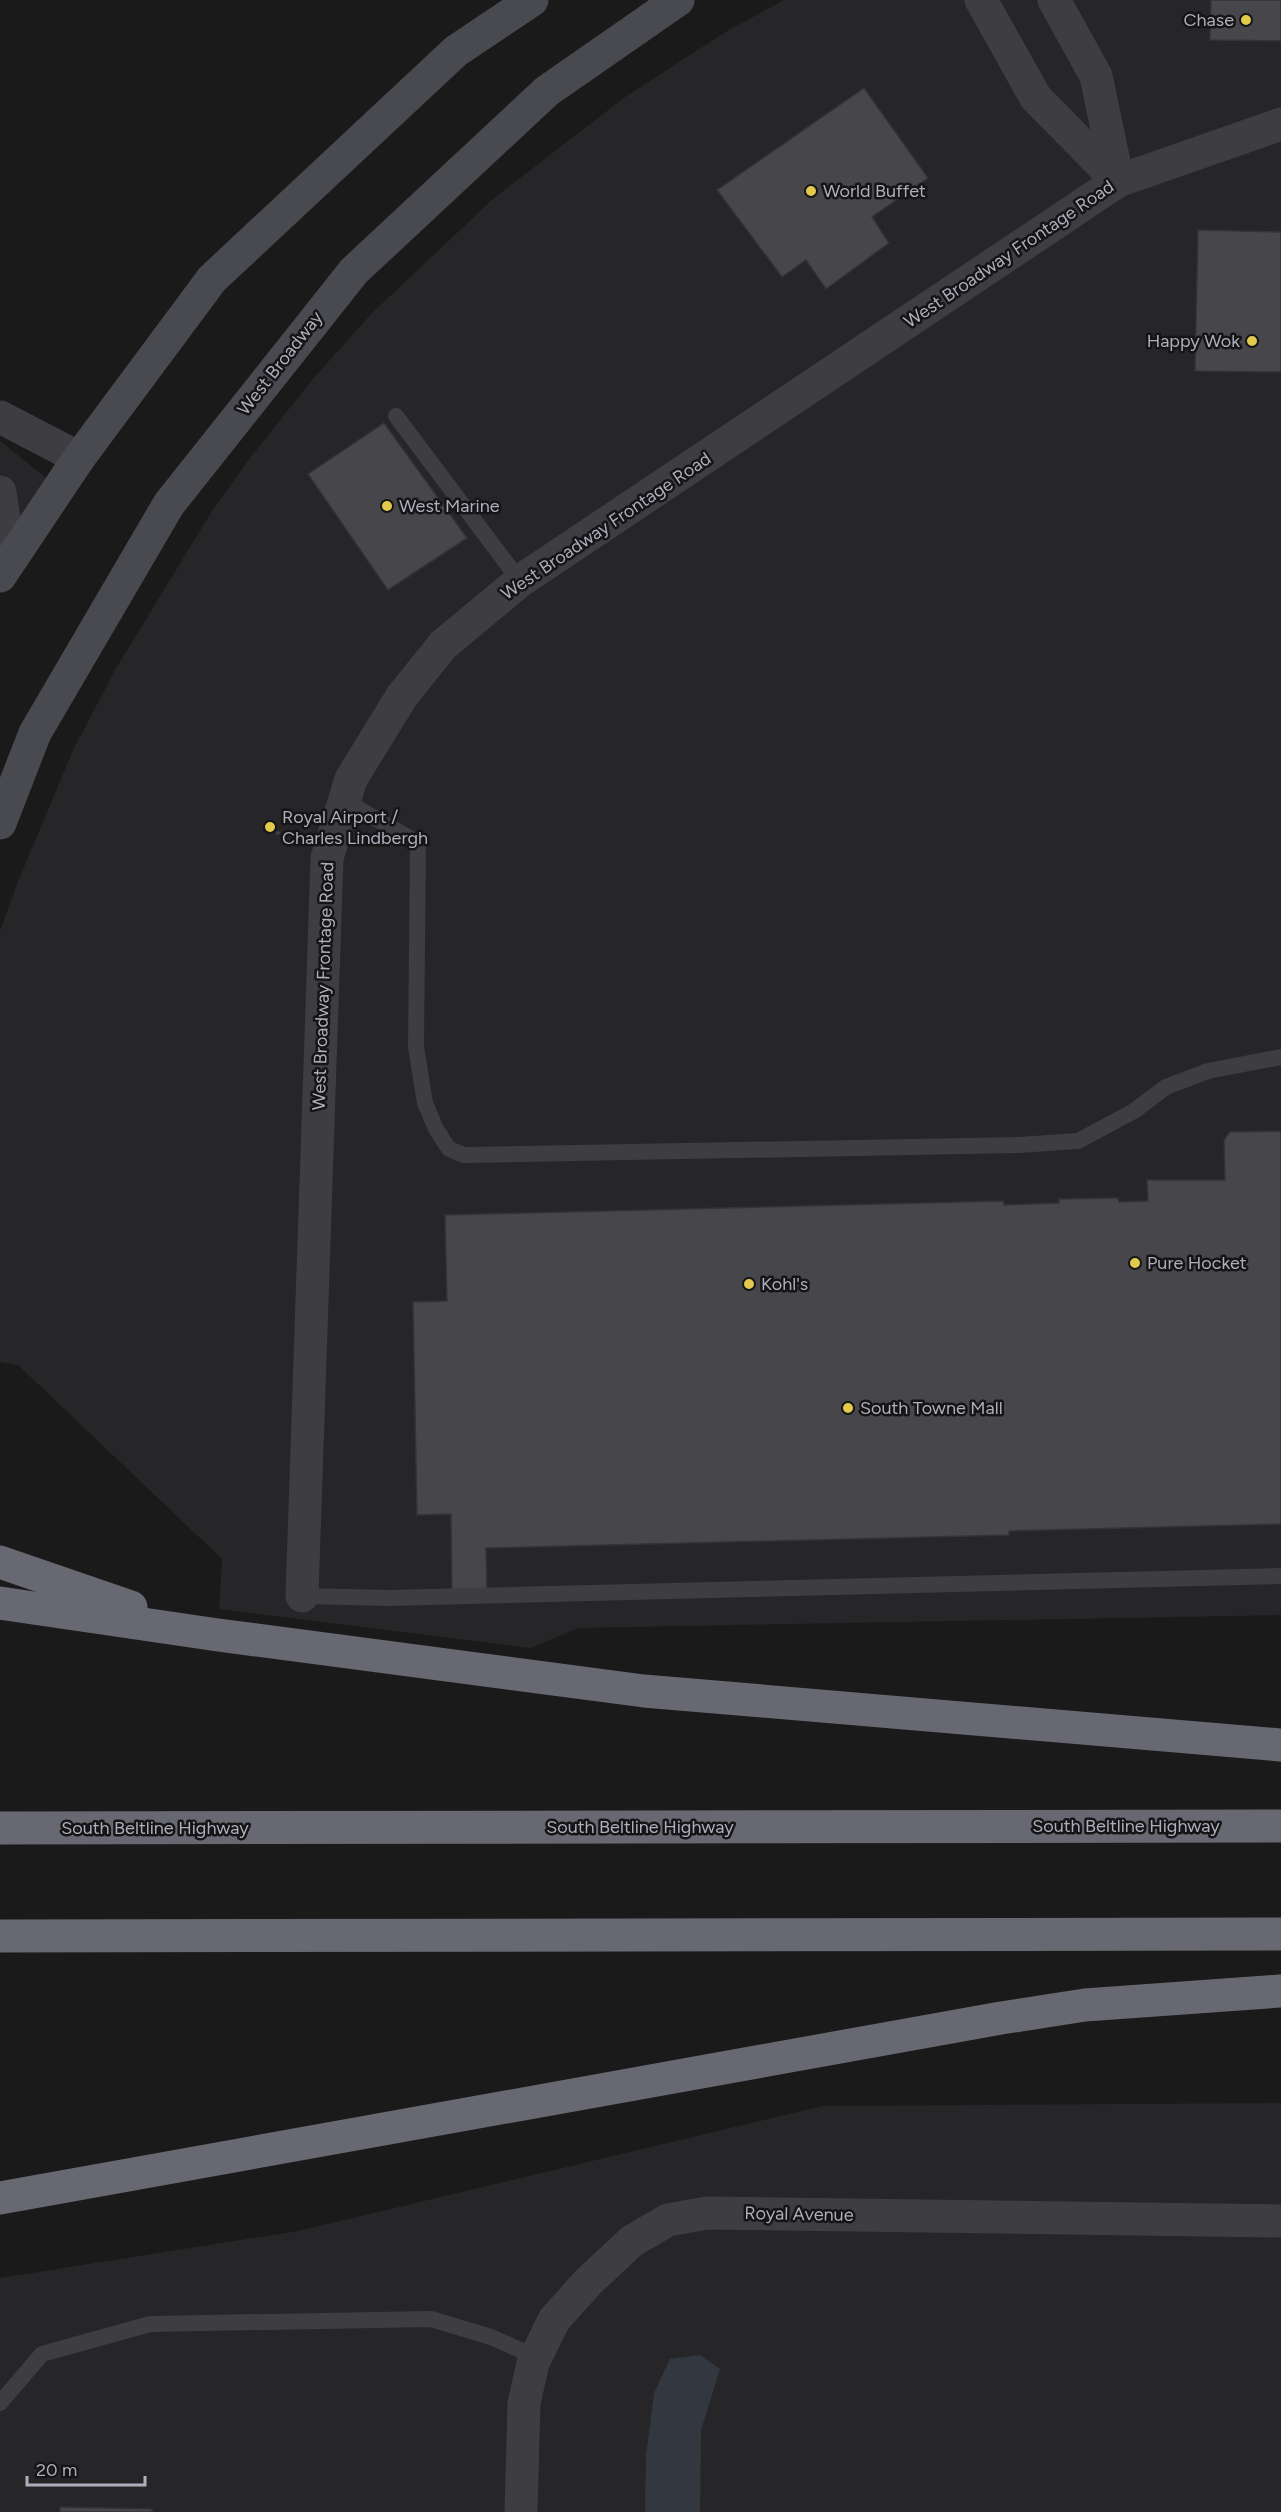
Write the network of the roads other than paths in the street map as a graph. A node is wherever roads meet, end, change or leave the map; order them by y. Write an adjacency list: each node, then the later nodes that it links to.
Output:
1 (532, 0): 9 (street)
2 (678, 0): 14 (street, West Broadway)
3 (981, 0): 6 (street)
4 (1054, 0): 6 (street)
5 (1281, 124): 6 (street, West Broadway Frontage Road)
6 (1118, 181): 12 (street, West Broadway Frontage Road)
7 (396, 416): 12 (lane)
8 (0, 417): 9 (street)
9 (79, 458): 11 (street)
10 (0, 492): 11 (street)
11 (5, 568)
12 (520, 581): 13 (street, West Broadway Frontage Road)
13 (345, 801): 15 (lane); 18 (street, West Broadway Frontage Road)
14 (0, 823)
15 (1281, 1057)
16 (0, 1562): 20 (highway)
17 (1281, 1576): 18 (lane)
18 (302, 1596)
19 (0, 1603): 20 (highway)
20 (218, 1635): 21 (highway)
21 (1281, 1745)
22 (1281, 1826): 23 (highway, South Beltline Highway)
23 (0, 1828)
24 (1281, 1934): 25 (highway)
25 (0, 1936)
26 (1281, 1991): 27 (highway)
27 (0, 2198)
28 (1281, 2221): 29 (street, Royal Avenue)
29 (536, 2357): 30 (lane); 31 (street, Royal Avenue)
30 (0, 2403)
31 (521, 2512)

